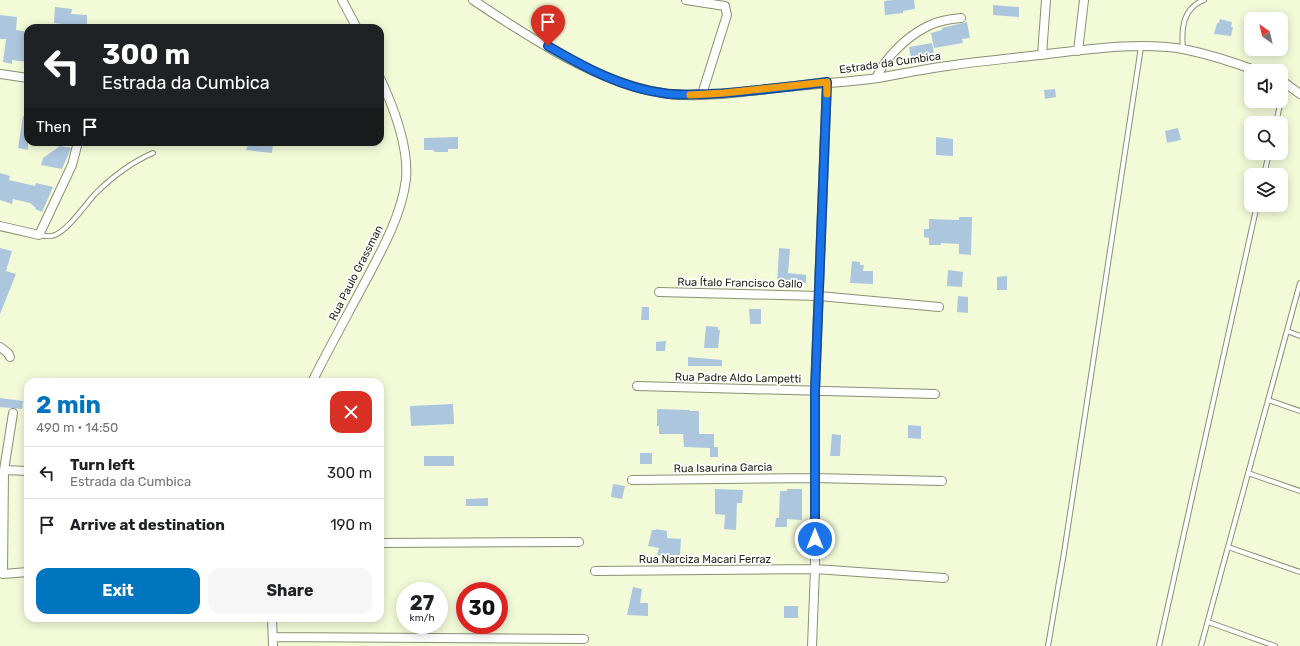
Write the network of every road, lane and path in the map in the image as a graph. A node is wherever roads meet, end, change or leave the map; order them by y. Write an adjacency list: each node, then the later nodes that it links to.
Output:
1 (342, 0): 8 (street)
2 (473, 0): 20 (street, Estrada da Cumbica)
3 (686, 0): 20 (street)
4 (1046, 0): 12 (street)
5 (1084, 0): 11 (street)
6 (1204, 0): 10 (lane)
7 (961, 18): 16 (street)
8 (355, 24)
9 (1142, 47): 10 (street, Estrada da Cumbica); 11 (street, Estrada da Cumbica); 63 (lane)
10 (1182, 49): 13 (street, Estrada da Cumbica)
11 (1078, 51): 12 (street, Estrada da Cumbica)
12 (1042, 55): 16 (street, Estrada da Cumbica)
13 (1244, 66)
14 (0, 74): 15 (street)
15 (24, 77)
16 (876, 78): 17 (street, Estrada da Cumbica)
17 (827, 82): 20 (street, Estrada da Cumbica); 29 (street)
18 (1288, 85): 21 (street)
19 (384, 87): 35 (street, Rua Paulo Grassman)
20 (702, 94)
21 (1300, 94)
22 (77, 146): 26 (street)
23 (153, 153): 26 (lane)
24 (1256, 212): 64 (lane)
25 (0, 226): 26 (street)
26 (39, 235)
27 (1300, 283): 31 (lane)
28 (659, 292): 29 (street, Rua Ítalo Francisco Gallo)
29 (819, 296): 30 (street, Rua Ítalo Francisco Gallo); 37 (street)
30 (939, 306)
31 (1287, 331): 32 (lane); 39 (lane)
32 (1300, 336)
33 (0, 347): 34 (street)
34 (10, 357)
35 (314, 378)
36 (637, 386): 37 (street, Rua Padre Aldo Lampetti)
37 (815, 391): 38 (street, Rua Padre Aldo Lampetti); 45 (street)
38 (934, 394)
39 (1268, 400): 40 (lane); 44 (lane)
40 (1300, 411)
41 (13, 413): 42 (street)
42 (4, 470): 43 (street); 54 (street)
43 (24, 471)
44 (1248, 473): 48 (lane); 51 (lane)
45 (814, 478): 46 (street, Rua Isaurina Garcia); 47 (street, Rua Isaurina Garcia); 52 (street)
46 (632, 480)
47 (942, 481)
48 (1300, 491)
49 (579, 542): 50 (street)
50 (384, 543)
51 (1228, 547): 55 (lane); 58 (lane)
52 (815, 569): 53 (street, Rua Narciza Macari Ferraz); 56 (street, Rua Narciza Macari Ferraz); 62 (street)
53 (595, 571)
54 (24, 572)
55 (1300, 572)
56 (944, 578)
57 (272, 622): 59 (street)
58 (1208, 622): 65 (lane); 66 (lane)
59 (273, 637): 60 (street); 61 (street)
60 (584, 639)
61 (273, 646)
62 (812, 646)
63 (1048, 646)
64 (1159, 646)
65 (1201, 646)
66 (1275, 646)

